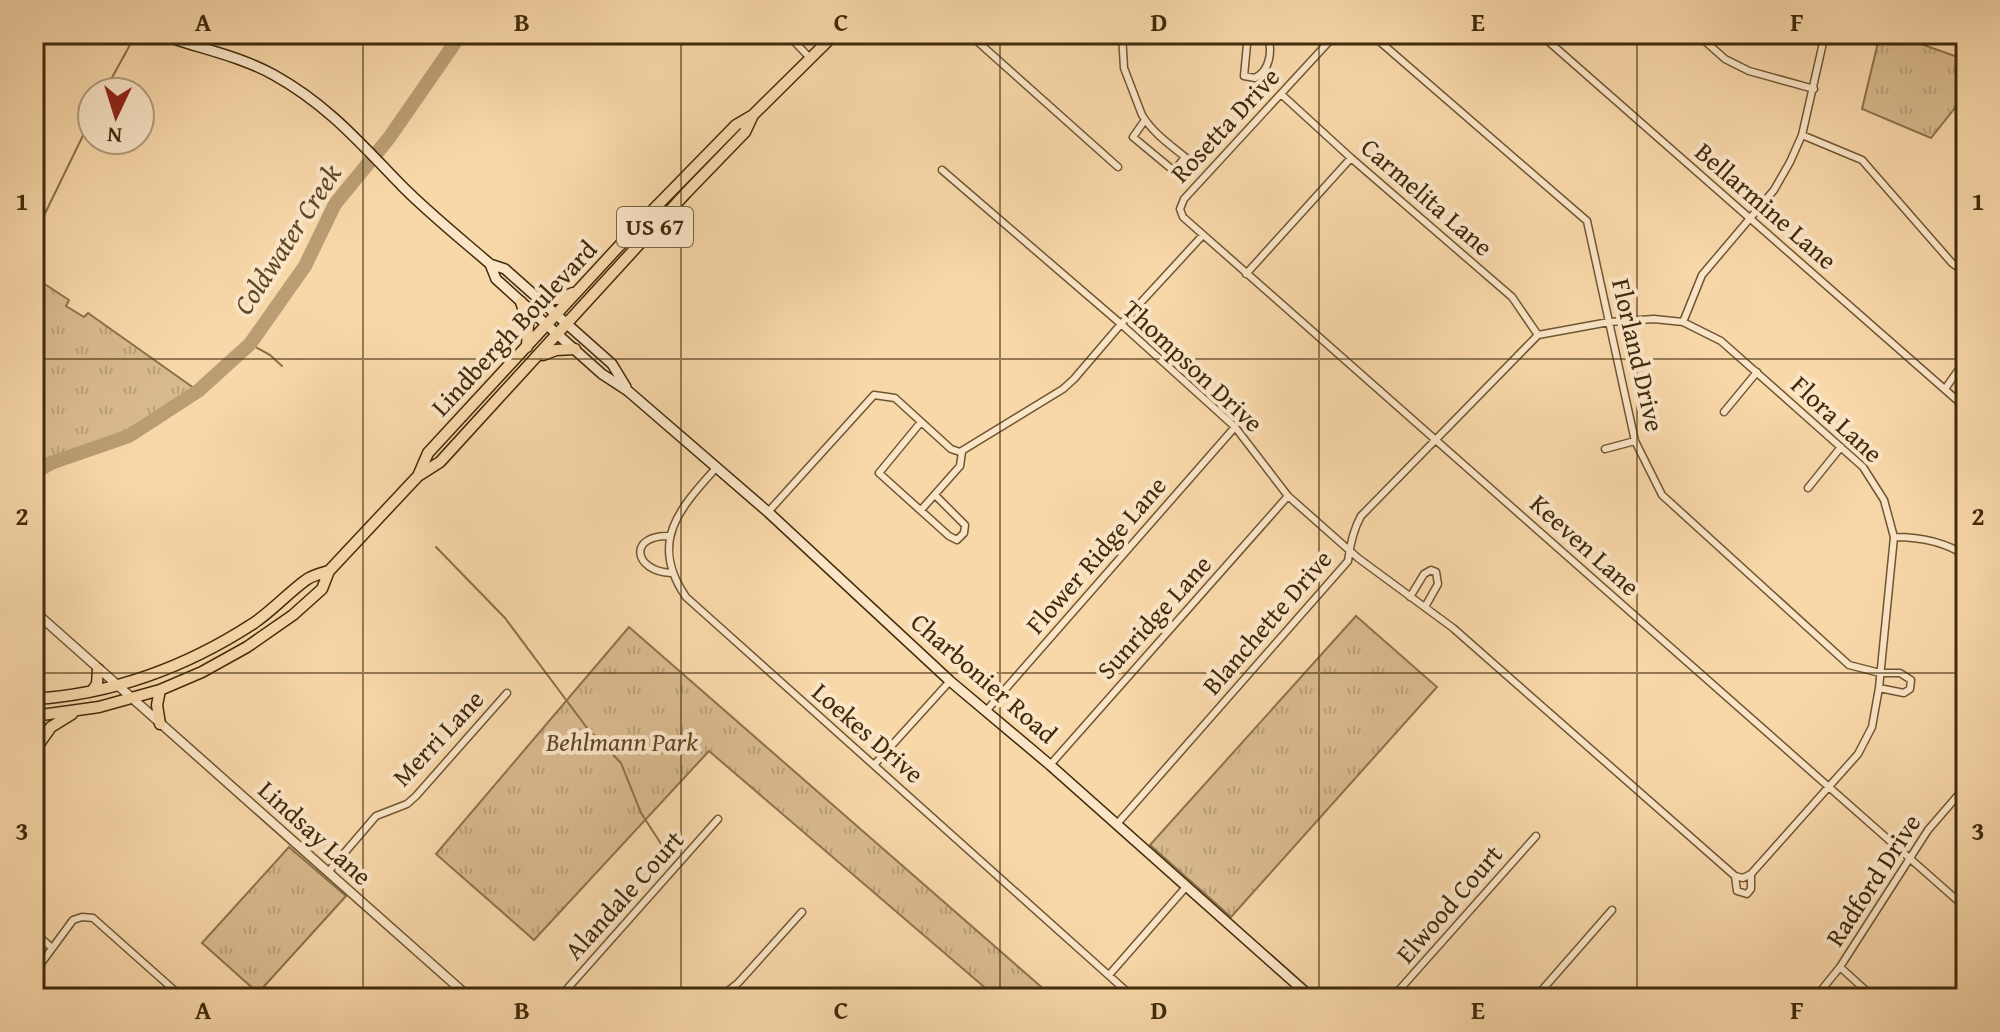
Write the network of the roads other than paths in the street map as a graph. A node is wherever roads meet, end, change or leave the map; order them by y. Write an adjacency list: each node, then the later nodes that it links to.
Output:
1 (39, 34): 14 (street)
2 (787, 34): 15 (street)
3 (835, 34): 15 (main road, US 67)
4 (969, 34): 22 (street)
5 (1122, 34): 19 (street)
6 (1248, 34): 7 (street)
7 (1268, 34)
8 (1336, 34): 17 (street, Rosetta Drive)
9 (1371, 34): 34 (street, Florland Drive)
10 (1540, 34): 25 (street, Bellarmine Lane)
11 (1697, 34): 16 (street)
12 (1825, 34): 16 (street)
13 (169, 36): 27 (main road)
14 (34, 41)
15 (811, 59): 18 (main road, Lindbergh Boulevard / US 67)
16 (1814, 89): 20 (street)
17 (1281, 94): 21 (street, Carmelita Lane); 24 (street, Rosetta Drive)
18 (753, 115): 30 (main road, Lindbergh Boulevard / US 67); 36 (main road, Lindbergh Boulevard / US 67)
19 (1145, 120): 19 (street)
20 (1802, 135): 25 (street); 28 (street)
21 (1351, 158): 29 (street); 40 (street, Carmelita Lane)
22 (1118, 167)
23 (942, 170): 37 (street, Thompson Drive)
24 (1180, 209): 26 (street, Keeven Lane)
25 (1750, 219): 35 (street); 46 (street, Bellarmine Lane)
26 (1203, 235): 29 (street, Keeven Lane); 37 (street)
27 (490, 264): 31 (main road, Charbonier Road); 32 (main road, Charbonier Road)
28 (1966, 273)
29 (1246, 274): 52 (street, Keeven Lane)
30 (578, 290): 31 (main road); 33 (main road, Lindbergh Boulevard / US 67)
31 (539, 299): 33 (main road, Charbonier Road)
32 (521, 302): 38 (main road, Charbonier Road); 41 (main road)
33 (556, 314): 36 (main road, Charbonier Road); 38 (main road, Lindbergh Boulevard / US 67)
34 (1609, 322): 35 (street, Flora Lane); 40 (street, Flora Lane); 53 (street, Florland Drive)
35 (1683, 322): 45 (street, Flora Lane)
36 (567, 324): 39 (main road, Lindbergh Boulevard / US 67); 47 (main road, Charbonier Road)
37 (1121, 324): 51 (street, Thompson Drive); 56 (street)
38 (547, 325): 39 (main road, Charbonier Road); 41 (main road, Lindbergh Boulevard / US 67)
39 (558, 334): 42 (main road, Charbonier Road); 43 (main road, Lindbergh Boulevard / US 67)
40 (1538, 335): 52 (street)
41 (527, 347): 58 (main road, Lindbergh Boulevard / US 67)
42 (575, 349): 43 (main road); 47 (main road, Charbonier Road)
43 (537, 357): 58 (main road, Lindbergh Boulevard / US 67)
44 (1966, 359): 46 (street)
45 (1757, 372): 49 (street); 54 (street, Flora Lane)
46 (1945, 389): 48 (street, Bellarmine Lane)
47 (628, 391): 57 (main road, Charbonier Road)
48 (1966, 408)
49 (1724, 412)
50 (921, 422): 56 (street); 62 (street); 63 (street)
51 (1235, 427): 61 (street, Thompson Drive); 83 (street, Flower Ridge Lane)
52 (1435, 438): 66 (street, Blanchette Drive); 91 (street, Keeven Lane)
53 (1635, 441): 55 (street); 74 (street, Florland Drive)
54 (1841, 447): 59 (street); 65 (street, Flora Lane)
55 (1605, 449)
56 (962, 452): 60 (street)
57 (716, 468): 63 (main road, Charbonier Road); 64 (street)
58 (418, 476): 68 (main road, Lindbergh Boulevard / US 67)
59 (1808, 488)
60 (935, 495): 62 (street); 62 (street)
61 (1288, 496): 66 (street, Thompson Drive); 89 (street, Sunridge Lane)
62 (921, 510)
63 (768, 512): 75 (main road, Charbonier Road)
64 (669, 536): 69 (street); 69 (street)
65 (1894, 537): 67 (street); 74 (street, Flora Lane)
66 (1349, 550): 70 (street, Thompson Drive); 93 (street, Blanchette Drive)
67 (1966, 556)
68 (329, 571): 76 (main road, Lindbergh Boulevard / US 67); 78 (main road, Lindbergh Boulevard / US 67)
69 (671, 573): 88 (street, Loekes Drive)
70 (1410, 597): 71 (street, Thompson Drive); 71 (street)
71 (1425, 607): 98 (street, Thompson Drive)
72 (35, 615): 73 (street, Lindsay Lane)
73 (98, 669): 76 (street, Lindsay Lane); 79 (main road)
74 (1880, 673): 77 (street, Flora Lane); 77 (street, Florland Drive)
75 (950, 681): 83 (main road, Charbonier Road); 88 (street)
76 (117, 685): 79 (main road, Lindbergh Boulevard / US 67); 82 (street, Lindsay Lane)
77 (1879, 688): 91 (street, Flora Lane)
78 (160, 690): 82 (main road, Lindbergh Boulevard / US 67); 86 (main road)
79 (92, 691): 81 (main road, Lindbergh Boulevard / US 67)
80 (507, 693): 96 (street, Merri Lane)
81 (34, 699)
82 (132, 699): 84 (main road, Lindbergh Boulevard / US 67); 86 (street, Lindsay Lane)
83 (987, 710): 89 (main road, Charbonier Road)
84 (78, 711): 85 (main road, Lindbergh Boulevard / US 67); 87 (main road)
85 (34, 716)
86 (160, 724): 96 (street, Lindsay Lane)
87 (34, 751)
88 (874, 765): 107 (street, Loekes Drive)
89 (1050, 765): 93 (main road, Charbonier Road)
90 (1966, 786): 95 (street, Radford Drive)
91 (1828, 787): 95 (street, Keeven Lane); 97 (street, Flora Lane)
92 (718, 819): 110 (street, Alandale Court)
93 (1116, 825): 99 (main road, Charbonier Road)
94 (1536, 836): 114 (street, Elwood Court)
95 (1910, 858): 100 (street, Keeven Lane); 105 (street, Radford Drive)
96 (328, 872): 109 (street, Lindsay Lane)
97 (1751, 874): 98 (street, Flora Lane); 98 (street, Thompson Drive)
98 (1739, 877)
99 (1186, 887): 107 (street); 113 (main road, Charbonier Road)
100 (1966, 908)
101 (1612, 910): 115 (street)
102 (802, 912): 111 (street)
103 (34, 932): 104 (street)
104 (52, 948): 106 (street); 108 (street)
105 (1840, 967): 118 (street, Radford Drive); 119 (street)
106 (34, 973)
107 (1109, 975): 112 (street, Loekes Drive)
108 (183, 998)
109 (470, 998)
110 (559, 998)
111 (719, 998)
112 (1134, 998)
113 (1312, 998)
114 (1392, 998)
115 (1535, 998)
116 (1682, 998): 117 (street)
117 (1708, 998)
118 (1815, 998)
119 (1874, 998)

